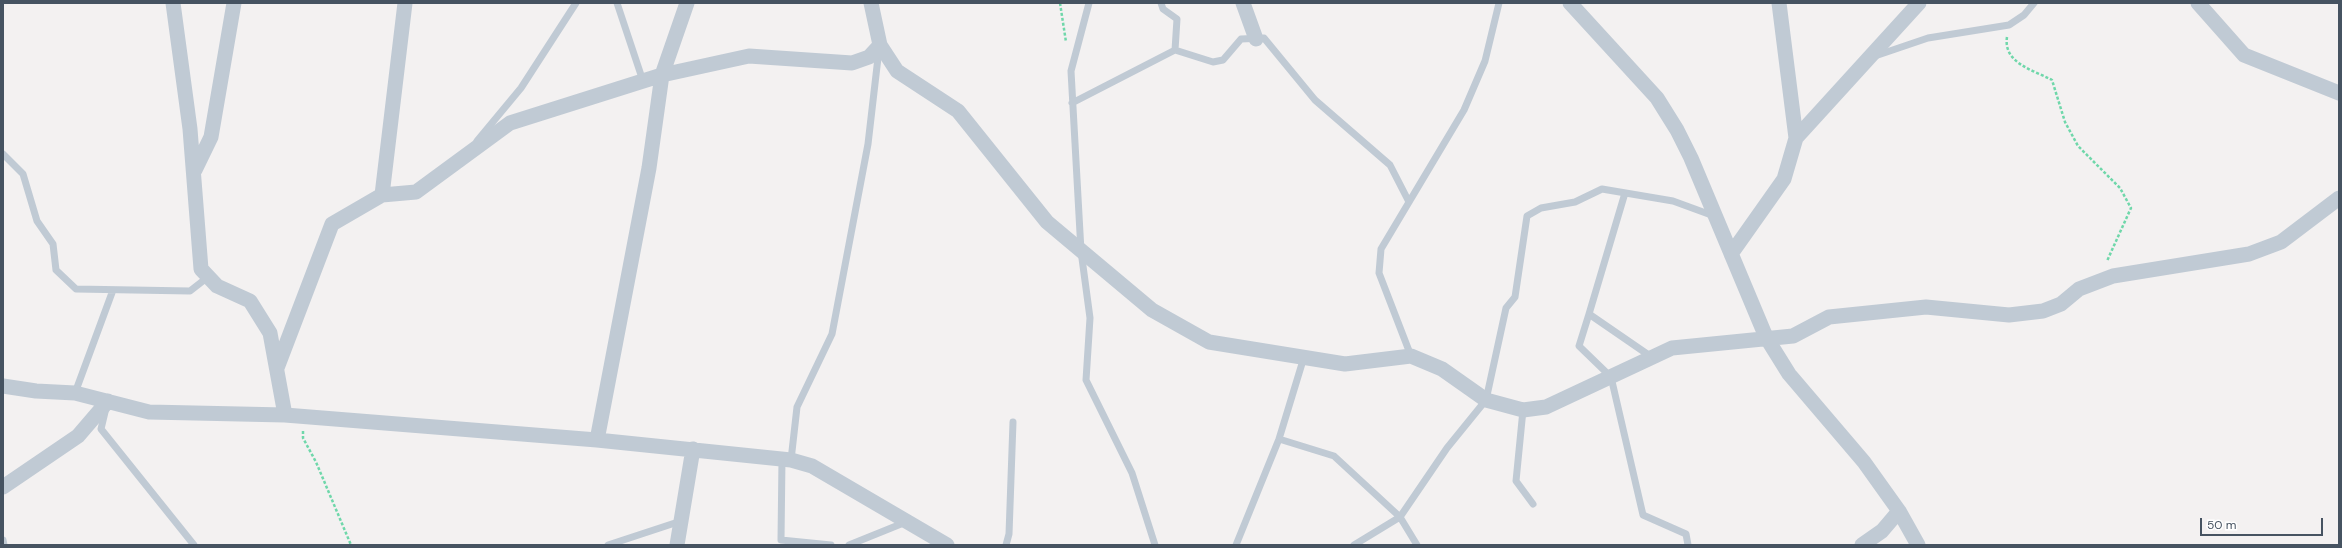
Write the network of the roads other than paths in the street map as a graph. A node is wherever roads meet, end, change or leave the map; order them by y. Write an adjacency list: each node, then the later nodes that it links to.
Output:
1 (173, 3): 28 (street)
2 (234, 3): 28 (street)
3 (405, 3): 30 (street)
4 (576, 3): 27 (lane)
5 (618, 3): 22 (lane)
6 (687, 3): 21 (street)
7 (871, 3): 18 (street)
8 (1089, 3): 24 (lane)
9 (1161, 3): 19 (lane)
10 (1243, 3): 17 (street)
11 (1499, 3): 32 (lane)
12 (1570, 3): 33 (street)
13 (1779, 3): 25 (street)
14 (1918, 3): 20 (street)
15 (2034, 3): 20 (lane)
16 (2198, 3): 23 (street)
17 (1256, 39): 19 (lane); 32 (lane)
18 (880, 45): 21 (street); 34 (street); 55 (lane)
19 (1175, 50): 24 (lane)
20 (1868, 59): 25 (street)
21 (662, 75): 22 (street); 53 (street)
22 (643, 81): 27 (street)
23 (2339, 93)
24 (1072, 103): 34 (lane)
25 (1796, 138): 35 (street)
26 (3, 154): 37 (lane)
27 (461, 159): 30 (street)
28 (194, 171): 36 (street)
29 (1624, 193): 33 (lane); 38 (lane); 47 (lane)
30 (382, 195): 43 (street)
31 (2339, 198): 39 (street)
32 (1409, 202): 40 (lane)
33 (1715, 216): 35 (street)
34 (1081, 251): 41 (street); 71 (lane)
35 (1731, 254): 39 (street)
36 (208, 277): 37 (lane); 43 (street)
37 (113, 290): 46 (lane)
38 (1589, 314): 42 (lane); 44 (lane)
39 (1766, 337): 42 (street); 58 (street)
40 (1411, 356): 41 (street); 47 (street)
41 (1304, 358): 52 (lane)
42 (1653, 358): 44 (street)
43 (277, 368): 50 (street)
44 (1611, 377): 49 (street); 75 (lane)
45 (3, 386): 46 (street)
46 (76, 393): 48 (street)
47 (1486, 400): 49 (street); 59 (lane)
48 (108, 401): 50 (street); 56 (street); 64 (lane)
49 (1522, 410): 57 (lane)
50 (285, 415): 53 (street)
51 (1013, 422): 70 (lane)
52 (1279, 439): 59 (lane); 72 (lane)
53 (597, 440): 54 (street)
54 (693, 449): 55 (street); 60 (street)
55 (787, 459): 61 (street); 67 (lane)
56 (3, 487)
57 (1533, 504)
58 (1899, 511): 76 (street); 77 (street)
59 (1400, 517): 73 (lane); 74 (lane)
60 (681, 521): 65 (lane); 66 (street)
61 (907, 522): 68 (lane); 69 (street)
62 (3, 540): 63 (lane)
63 (4, 545)
64 (194, 545)
65 (608, 545)
66 (677, 545)
67 (830, 545)
68 (849, 545)
69 (947, 545)
70 (1006, 545)
71 (1155, 545)
72 (1236, 545)
73 (1354, 545)
74 (1417, 545)
75 (1689, 545)
76 (1862, 545)
77 (1918, 545)

